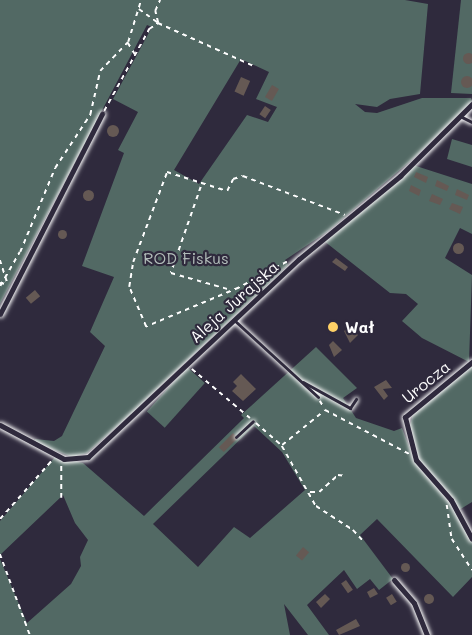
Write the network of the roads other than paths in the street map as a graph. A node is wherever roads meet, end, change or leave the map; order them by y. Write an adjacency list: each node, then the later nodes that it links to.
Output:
1 (472, 105): 3 (street, Aleja Jurajska)
2 (102, 114): 5 (street)
3 (459, 116): 4 (lane); 6 (street, Aleja Jurajska)
4 (472, 122)
5 (0, 314)
6 (234, 320): 8 (lane); 12 (street, Aleja Jurajska)
7 (472, 362): 14 (street, Urocza)
8 (302, 381): 9 (lane); 10 (lane)
9 (318, 397)
10 (356, 399)
11 (252, 421): 13 (lane)
12 (0, 426)
13 (236, 436)
14 (472, 539)
15 (394, 580): 16 (street)
16 (427, 635)

